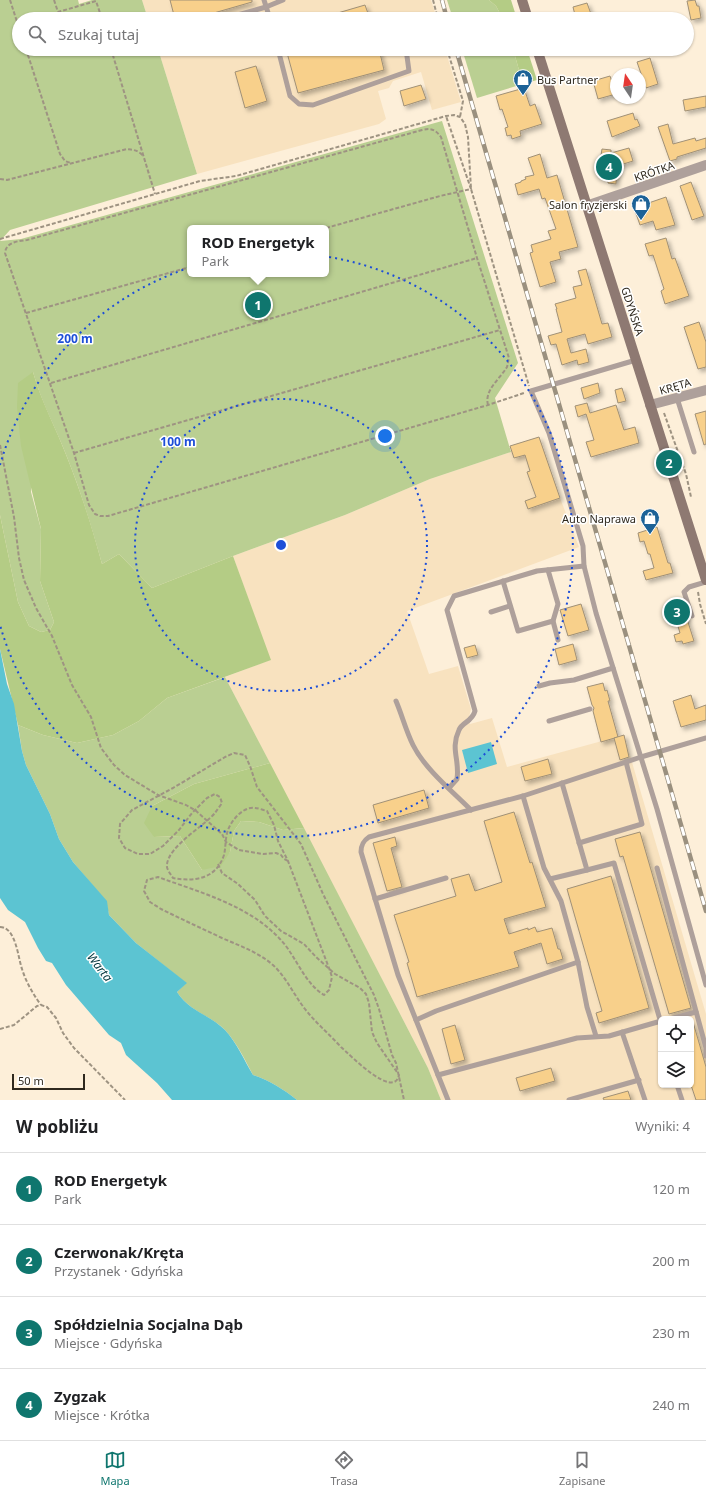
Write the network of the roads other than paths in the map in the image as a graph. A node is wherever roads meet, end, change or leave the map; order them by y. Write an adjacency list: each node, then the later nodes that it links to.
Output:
1 (264, 0): 4 (lane)
2 (283, 0): 4 (lane)
3 (522, 0): 7 (main road)
4 (266, 7): 5 (lane); 6 (lane)
5 (248, 12)
6 (268, 12)
7 (526, 12)
8 (280, 56): 9 (lane)
9 (407, 56)
10 (539, 56): 12 (main road, GDYŃSKA)
11 (706, 165): 12 (street, KRÓTKA)
12 (586, 206): 13 (main road, GDYŃSKA)
13 (636, 360): 16 (main road, GDYŃSKA); 18 (lane)
14 (706, 390): 15 (street, KRĘTA)
15 (677, 398): 16 (street, KRĘTA); 17 (lane)
16 (650, 405): 21 (main road, GDYŃSKA)
17 (694, 452)
18 (584, 566): 19 (lane); 27 (lane)
19 (548, 570): 20 (lane); 25 (lane)
20 (503, 581): 22 (lane); 36 (lane)
21 (706, 581): 24 (lane)
22 (510, 606): 23 (lane); 25 (lane)
23 (491, 612)
24 (692, 616)
25 (553, 621): 26 (lane)
26 (558, 640)
27 (613, 668): 28 (lane); 33 (lane)
28 (539, 686)
29 (396, 701): 36 (lane)
30 (590, 709): 31 (lane)
31 (549, 720)
32 (706, 738): 33 (lane)
33 (641, 757): 34 (lane); 46 (lane)
34 (626, 762): 35 (lane); 39 (lane)
35 (562, 783): 37 (lane); 39 (lane)
36 (449, 788): 38 (lane)
37 (523, 796): 38 (lane); 43 (lane)
38 (471, 810): 44 (lane)
39 (579, 843): 41 (lane)
40 (657, 868): 47 (lane)
41 (587, 870): 43 (lane); 48 (lane)
42 (446, 878): 44 (lane)
43 (550, 880): 45 (lane)
44 (375, 899): 50 (lane)
45 (578, 962): 50 (lane); 53 (lane)
46 (706, 985)
47 (696, 1012): 49 (lane); 54 (lane)
48 (659, 1016)
49 (681, 1016)
50 (416, 1020): 55 (lane)
51 (658, 1023): 52 (lane)
52 (622, 1032): 53 (lane); 56 (lane)
53 (596, 1036): 55 (lane)
54 (706, 1056)
55 (438, 1075): 58 (lane)
56 (639, 1080): 59 (lane); 60 (lane)
57 (678, 1088): 61 (lane)
58 (448, 1100)
59 (569, 1100)
60 (645, 1100)
61 (682, 1100)

